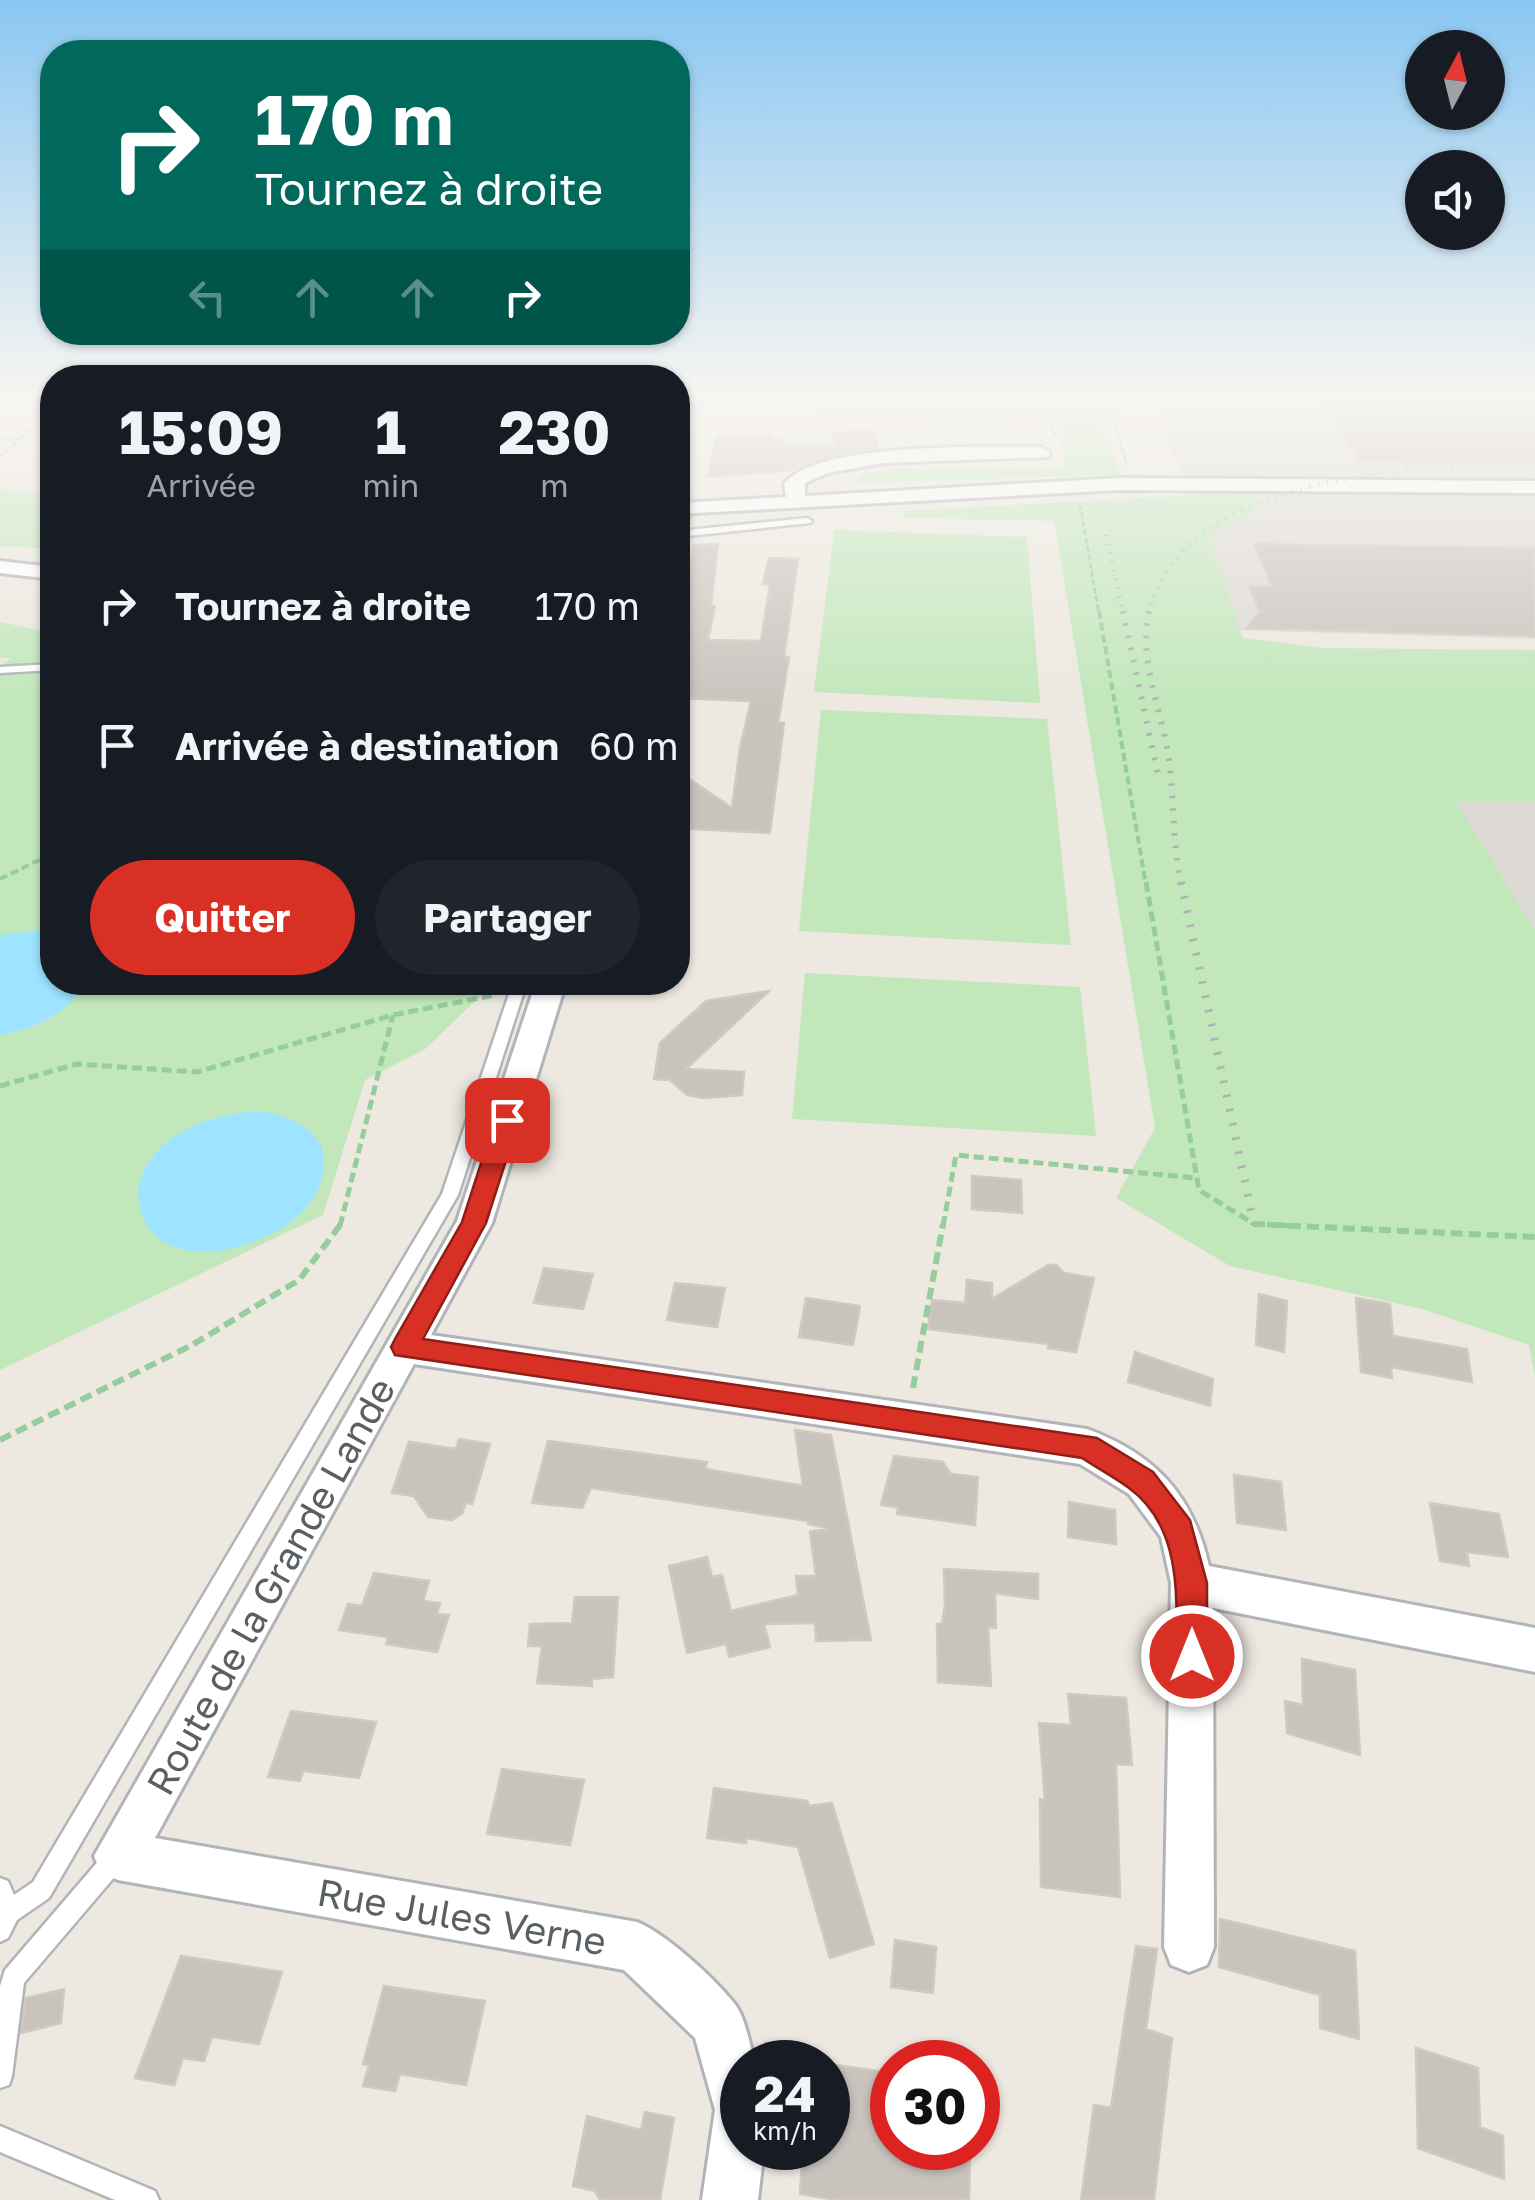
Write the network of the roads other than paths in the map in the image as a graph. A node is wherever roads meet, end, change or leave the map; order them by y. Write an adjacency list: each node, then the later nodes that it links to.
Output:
1 (820, 501): 2 (street)
2 (796, 502): 3 (street)
3 (690, 515)
4 (690, 516): 5 (lane)
5 (807, 521)
6 (0, 553): 7 (street)
7 (40, 556)
8 (0, 567): 9 (street)
9 (40, 572)
10 (40, 668): 11 (lane)
11 (0, 670)
12 (526, 995): 19 (lane)
13 (528, 995): 14 (street, Route de la Grande Lande)
14 (404, 1347): 15 (street); 17 (street, Route de la Grande Lande)
15 (1192, 1583): 16 (street); 20 (street)
16 (1535, 1650)
17 (118, 1856): 21 (lane); 24 (street, Rue Jules Verne)
18 (0, 1888): 19 (lane)
19 (4, 1921)
20 (1189, 1947)
21 (0, 2076)
22 (0, 2140): 23 (lane)
23 (146, 2200)
24 (730, 2200)

